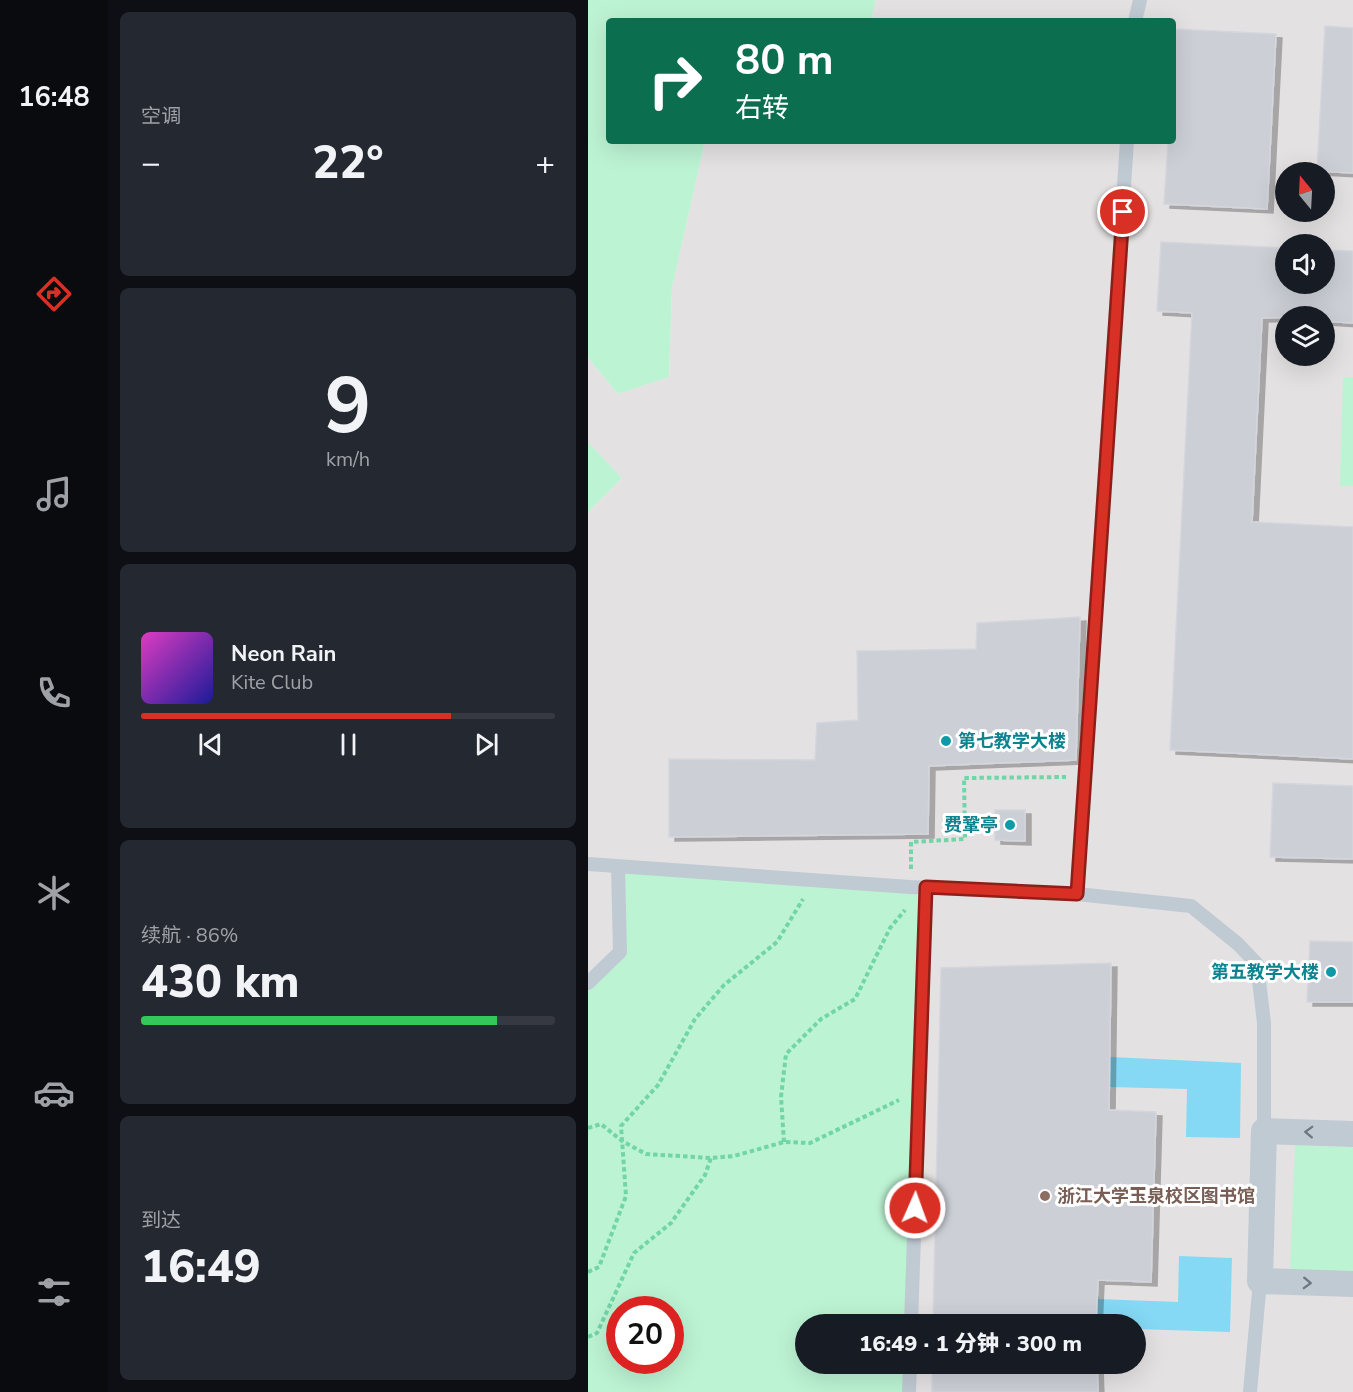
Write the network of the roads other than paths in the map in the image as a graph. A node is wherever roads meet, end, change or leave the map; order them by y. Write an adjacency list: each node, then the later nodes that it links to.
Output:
1 (1140, 0): 2 (lane)
2 (1136, 18)
3 (1127, 144): 7 (lane)
4 (588, 864): 5 (lane)
5 (618, 867): 6 (lane); 8 (lane)
6 (926, 887): 7 (lane); 13 (lane)
7 (1077, 894): 9 (lane)
8 (588, 983)
9 (1264, 1131): 10 (street, one-way to 9); 11 (street)
10 (1353, 1134)
11 (1260, 1281): 12 (street, one-way to 12); 16 (lane)
12 (1353, 1284)
13 (911, 1314)
14 (910, 1374): 15 (lane)
15 (909, 1392)
16 (1250, 1392)

